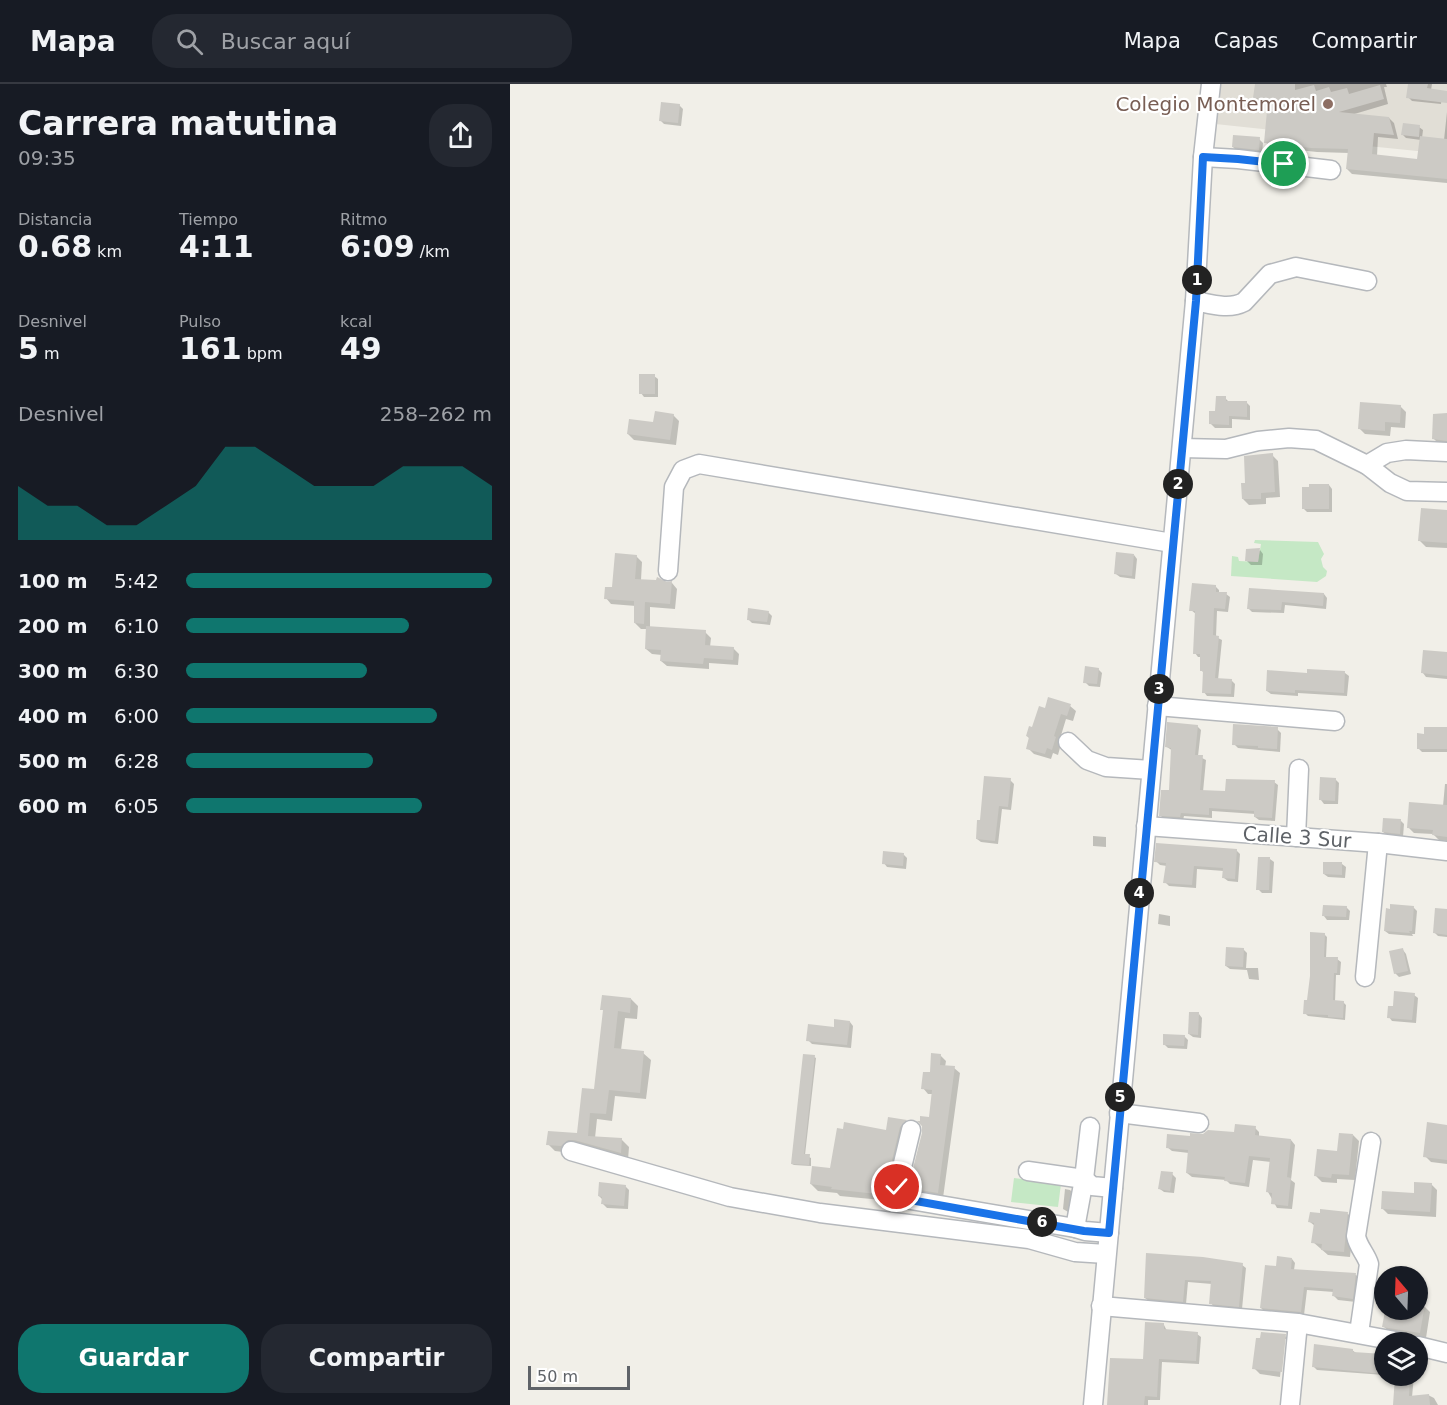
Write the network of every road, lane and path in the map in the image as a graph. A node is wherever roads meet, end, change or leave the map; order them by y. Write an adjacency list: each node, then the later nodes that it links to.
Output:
1 (1211, 84): 2 (street)
2 (1203, 157): 3 (street); 5 (street)
3 (1331, 170)
4 (1367, 281): 5 (street)
5 (1196, 301): 6 (street)
6 (1182, 448): 8 (street); 10 (street)
7 (1447, 452): 8 (street)
8 (1367, 465): 9 (street)
9 (1447, 492)
10 (1172, 543): 11 (street); 12 (street)
11 (668, 571)
12 (1157, 706): 13 (street); 16 (street)
13 (1335, 721)
14 (1068, 742): 16 (street)
15 (1299, 769): 18 (street)
16 (1151, 770): 17 (street)
17 (1146, 826): 18 (street, Calle 3 Sur); 22 (street)
18 (1296, 837): 19 (street, Calle 3 Sur)
19 (1378, 843): 20 (street, Calle 3 Sur); 21 (street)
20 (1447, 851)
21 (1365, 977)
22 (1119, 1113): 23 (street); 30 (street)
23 (1199, 1123)
24 (1090, 1127): 29 (street)
25 (911, 1130): 31 (street)
26 (1371, 1142): 36 (street)
27 (571, 1151): 33 (street)
28 (1028, 1171): 29 (street)
29 (1084, 1179): 30 (street); 31 (street)
30 (1113, 1188): 32 (street)
31 (1075, 1228): 32 (street)
32 (1109, 1233): 33 (street)
33 (1106, 1254): 34 (street)
34 (1101, 1306): 35 (street); 40 (street)
35 (1298, 1323): 36 (street); 41 (street)
36 (1359, 1333): 37 (street)
37 (1374, 1336)
38 (1428, 1348): 39 (street)
39 (1447, 1353)
40 (1093, 1405)
41 (1290, 1405)

